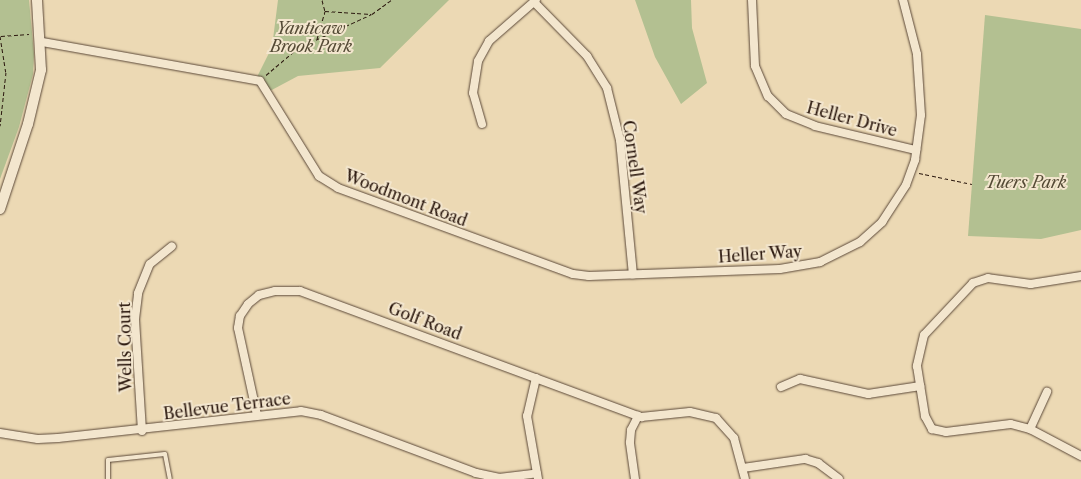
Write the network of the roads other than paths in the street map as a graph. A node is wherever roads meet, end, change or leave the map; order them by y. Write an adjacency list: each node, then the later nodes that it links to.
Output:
1 (37, 0): 5 (street)
2 (752, 0): 7 (street, Heller Drive)
3 (903, 0): 7 (street, Heller Way)
4 (535, 1): 6 (street); 10 (street, Cornell Way)
5 (42, 42): 8 (street); 10 (street, Woodmont Road)
6 (482, 124)
7 (916, 150): 10 (street, Heller Way)
8 (0, 210)
9 (172, 246): 19 (street, Wells Court)
10 (633, 274)
11 (1081, 276): 13 (street)
12 (536, 378): 16 (street, Golf Road); 17 (street, Golf Road); 23 (street)
13 (920, 386): 14 (street); 18 (street)
14 (781, 387)
15 (1048, 392): 18 (street)
16 (257, 415): 19 (street, Bellevue Terrace); 23 (street, Bellevue Terrace)
17 (638, 416): 22 (street, Golf Road); 26 (street)
18 (1030, 428): 21 (street)
19 (142, 431): 20 (street, Bellevue Terrace)
20 (0, 433)
21 (1081, 456)
22 (744, 468): 27 (street); 28 (street)
23 (537, 476)
24 (108, 479): 25 (lane)
25 (170, 479)
26 (636, 479)
27 (745, 479)
28 (839, 479)

